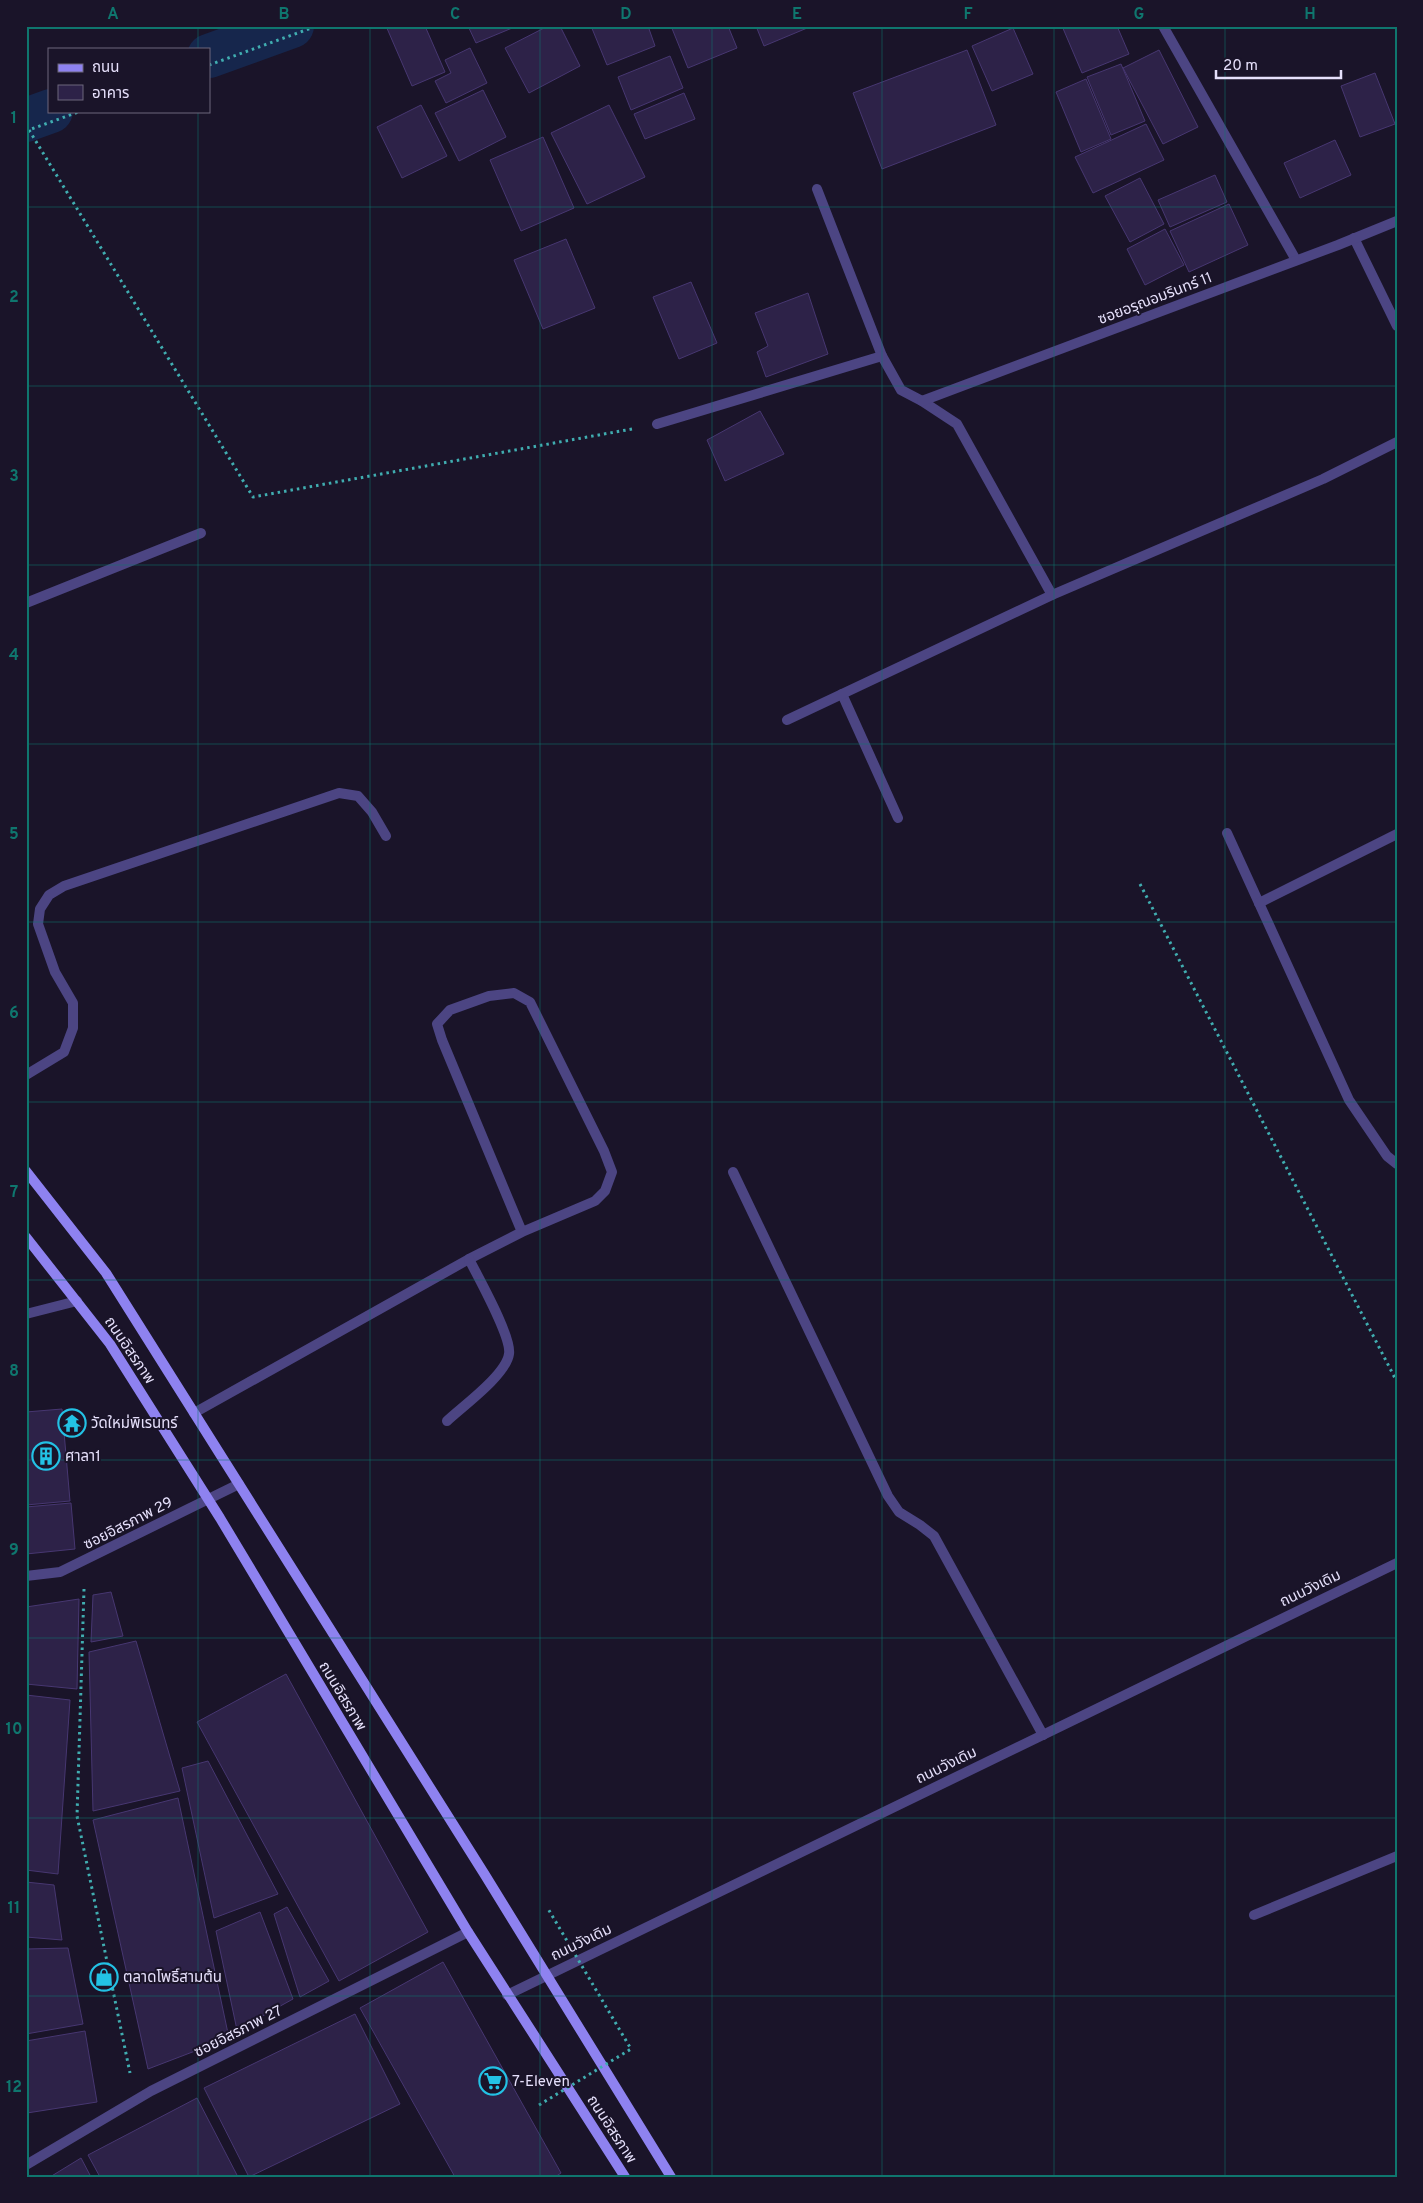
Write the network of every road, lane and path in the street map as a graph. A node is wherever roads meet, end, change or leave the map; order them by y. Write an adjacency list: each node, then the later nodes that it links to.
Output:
1 (317, 26): 3 (path)
2 (1164, 26): 9 (street)
3 (210, 65)
4 (78, 112): 5 (path)
5 (28, 130): 13 (path)
6 (817, 189): 11 (street)
7 (1397, 221): 8 (street, ซอยอรุณอมรินทร์ 11)
8 (1354, 238): 9 (street, ซอยอรุณอมรินทร์ 11); 10 (street)
9 (1296, 260): 12 (street, ซอยอรุณอมรินทร์ 11)
10 (1397, 326)
11 (882, 356): 12 (street); 13 (street)
12 (922, 401): 16 (street)
13 (657, 424)
14 (1397, 442): 16 (street)
15 (201, 533): 17 (street)
16 (1052, 596): 18 (street)
17 (26, 603)
18 (842, 694): 19 (street); 20 (street)
19 (787, 720)
20 (898, 818)
21 (1227, 833): 25 (street)
22 (1397, 834): 25 (street)
23 (386, 836): 26 (street)
24 (1140, 884): 35 (path)
25 (1259, 903): 27 (street)
26 (26, 1075)
27 (1397, 1164)
28 (26, 1171): 36 (main road)
29 (733, 1172): 43 (street)
30 (522, 1232): 30 (street); 32 (street)
31 (26, 1237): 33 (main road, ถนนอิสรภาพ)
32 (469, 1259): 36 (street); 37 (street)
33 (77, 1301): 34 (street); 39 (main road, ถนนอิสรภาพ)
34 (26, 1314)
35 (1397, 1382)
36 (194, 1413): 38 (main road)
37 (447, 1421)
38 (239, 1484): 39 (street, ซอยอิสรภาพ 29); 48 (main road)
39 (208, 1499): 40 (street, ซอยอิสรภาพ 29); 47 (main road, ถนนอิสรภาพ)
40 (85, 1561): 42 (street, ซอยอิสรภาพ 29); 50 (path)
41 (1397, 1563): 43 (street, ถนนวังเดิม)
42 (26, 1576)
43 (1043, 1735): 48 (street, ถนนวังเดิม)
44 (1397, 1856): 46 (street)
45 (547, 1908): 51 (path, bridge)
46 (1254, 1915)
47 (468, 1932): 49 (main road, ถนนอิสรภาพ); 50 (street, ซอยอิสรภาพ 27)
48 (547, 1975): 49 (street, ถนนวังเดิม); 54 (main road)
49 (508, 1995): 53 (main road, ถนนอิสรภาพ)
50 (135, 2100): 52 (street, ซอยอิสรภาพ 27)
51 (539, 2105)
52 (26, 2165)
53 (625, 2177)
54 (670, 2177)

